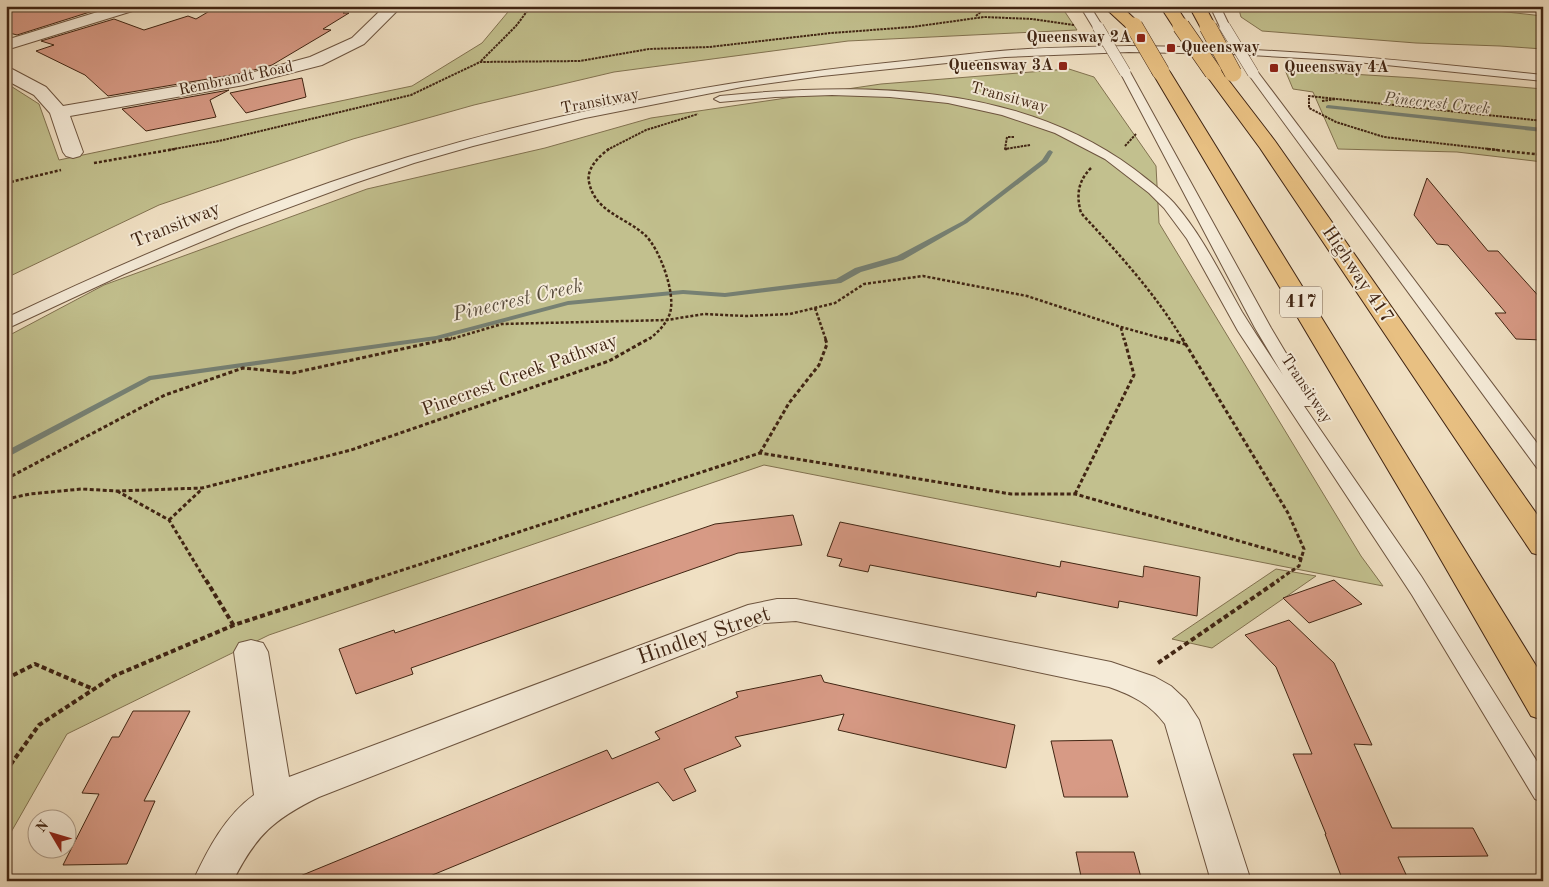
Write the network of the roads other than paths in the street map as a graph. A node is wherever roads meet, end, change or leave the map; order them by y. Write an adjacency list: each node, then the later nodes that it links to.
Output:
1 (134, 6): 10 (street)
2 (394, 6): 13 (street, Rembrandt Road)
3 (1085, 6): 20 (lane, bridge)
4 (1111, 6): 9 (highway)
5 (1124, 6): 9 (highway, 417)
6 (1168, 6): 14 (highway, Highway 417, bridge)
7 (1197, 6): 14 (highway, bridge)
8 (1214, 6): 18 (lane, bridge)
9 (1134, 26): 22 (highway, 417, bridge)
10 (6, 45)
11 (6, 73): 13 (street)
12 (1543, 78): 16 (lane, Transitway)
13 (59, 112): 15 (street)
14 (1268, 144): 19 (highway, Highway 417)
15 (69, 160)
16 (366, 176): 17 (lane, Transitway); 20 (lane, Transitway)
17 (6, 324)
18 (1543, 464)
19 (1543, 546)
20 (1419, 590): 23 (lane)
21 (242, 639): 24 (street)
22 (1543, 707)
23 (1543, 792)
24 (274, 802): 25 (street, Hindley Street); 26 (street, Hindley Street)
25 (213, 881)
26 (1231, 881)

